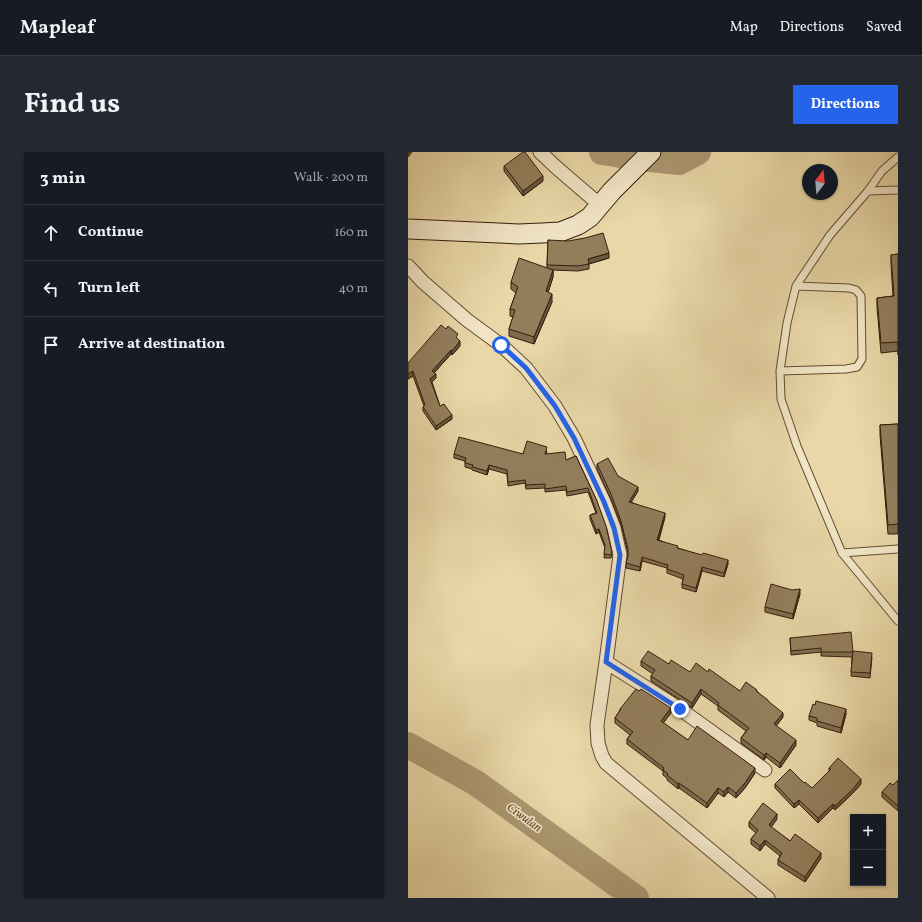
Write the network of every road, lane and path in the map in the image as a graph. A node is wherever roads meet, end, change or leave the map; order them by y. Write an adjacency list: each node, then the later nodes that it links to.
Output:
1 (540, 152): 6 (street)
2 (650, 153): 6 (main road)
3 (898, 157): 5 (lane)
4 (898, 190): 5 (lane)
5 (868, 191): 9 (lane)
6 (606, 198): 7 (main road)
7 (408, 229)
8 (408, 266): 14 (street)
9 (796, 286): 10 (lane); 10 (lane)
10 (780, 371): 12 (lane)
11 (898, 549): 12 (lane)
12 (842, 553): 13 (lane)
13 (898, 621)
14 (606, 662): 15 (street); 16 (street)
15 (765, 770)
16 (768, 898)

